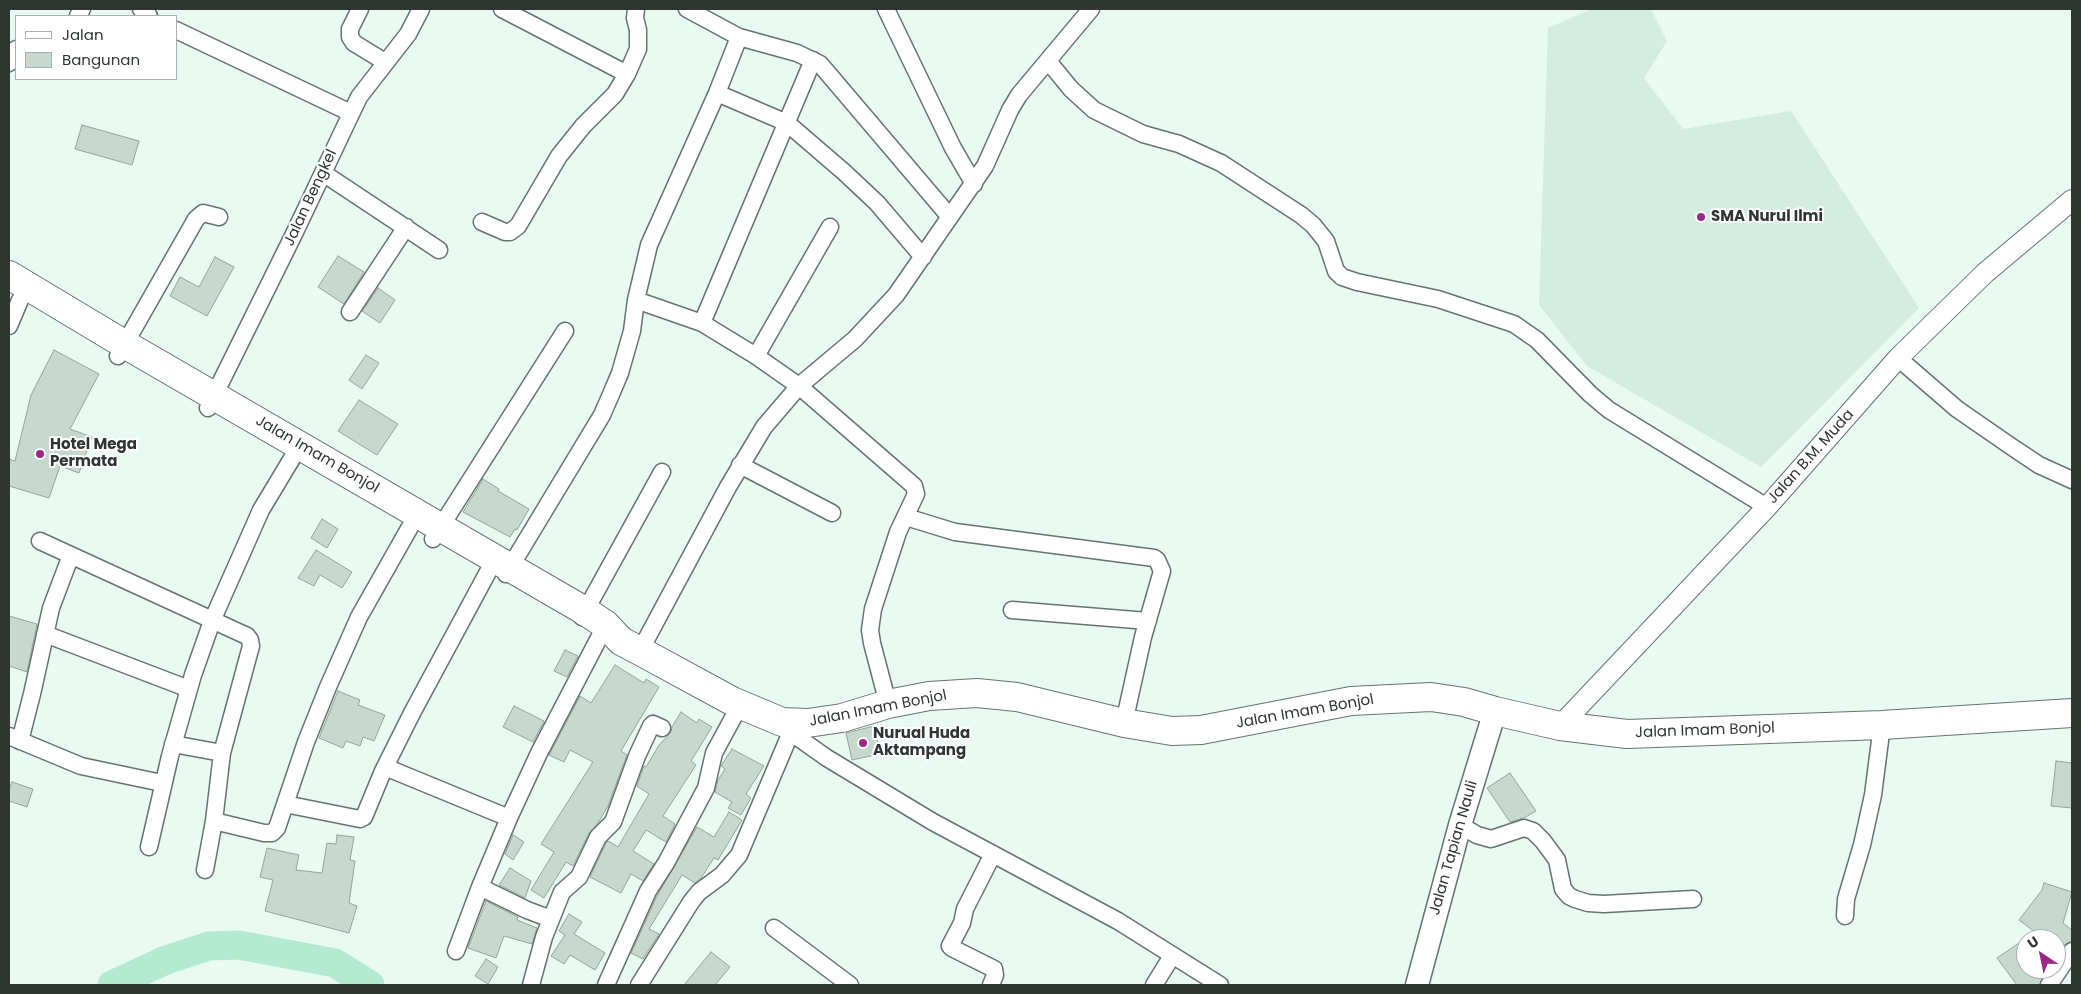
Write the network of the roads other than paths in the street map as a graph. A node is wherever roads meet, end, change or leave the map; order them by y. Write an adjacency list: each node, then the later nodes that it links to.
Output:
1 (360, 9): 13 (street)
2 (422, 9): 13 (street, Jalan Bengkel)
3 (502, 9): 15 (street)
4 (636, 9): 15 (street)
5 (687, 9): 9 (street)
6 (886, 9): 20 (street)
7 (1091, 9): 12 (street)
8 (178, 31): 17 (street)
9 (739, 37): 11 (street); 16 (street)
10 (15, 52): 14 (street)
11 (814, 60): 18 (street); 23 (street)
12 (1048, 61): 20 (street); 44 (street)
13 (385, 62): 17 (street, Jalan Bengkel)
14 (9, 63)
15 (627, 74): 24 (street)
16 (717, 93): 18 (street); 30 (street)
17 (351, 113): 19 (street, Jalan Bengkel)
18 (787, 122): 28 (street); 32 (street)
19 (323, 173): 25 (street); 39 (street, Jalan Bengkel)
20 (974, 184): 23 (street)
21 (2072, 200): 37 (street, Jalan B.M. Muda)
22 (219, 218): 35 (street)
23 (950, 218): 28 (street)
24 (482, 222)
25 (406, 227): 27 (street); 31 (street)
26 (830, 227): 36 (street)
27 (439, 250)
28 (923, 257): 38 (street)
29 (17, 289): 33 (street); 35 (highway, Jalan Imam Bonjol)
30 (636, 300): 32 (street); 50 (street)
31 (350, 312)
32 (702, 322): 36 (street)
33 (9, 326)
34 (565, 331): 47 (street)
35 (121, 350): 39 (highway, Jalan Imam Bonjol)
36 (756, 356): 38 (street)
37 (1898, 358): 43 (street); 44 (street, Jalan B.M. Muda)
38 (799, 386): 41 (street); 46 (street)
39 (211, 402): 40 (highway, Jalan Imam Bonjol)
40 (296, 451): 47 (highway, Jalan Imam Bonjol); 52 (street)
41 (740, 465): 45 (street); 54 (street)
42 (662, 472): 54 (street)
43 (2072, 480)
44 (1767, 508): 63 (street, Jalan B.M. Muda)
45 (832, 513)
46 (906, 517): 53 (street); 57 (street)
47 (428, 531): 50 (highway, Jalan Imam Bonjol); 71 (street)
48 (40, 541): 49 (street)
49 (71, 555): 52 (street); 55 (street)
50 (501, 572): 54 (highway, Jalan Imam Bonjol); 69 (street)
51 (1012, 610): 53 (street)
52 (212, 621): 56 (street); 68 (street)
53 (1148, 621): 61 (street)
54 (605, 632): 58 (highway, Jalan Imam Bonjol); 72 (street)
55 (45, 634): 56 (street); 66 (street)
56 (189, 689): 67 (street)
57 (888, 704): 61 (highway, Jalan Imam Bonjol); 64 (highway, Jalan Imam Bonjol)
58 (740, 705): 64 (highway, Jalan Imam Bonjol); 87 (street)
59 (1495, 711): 61 (highway, Jalan Imam Bonjol); 63 (highway, Jalan Imam Bonjol); 74 (main road, Jalan Tapian Nauli)
60 (2072, 713): 62 (highway, Jalan Imam Bonjol)
61 (1124, 723)
62 (1882, 725): 63 (highway, Jalan Imam Bonjol); 80 (street)
63 (1560, 726)
64 (787, 727): 76 (street); 88 (street)
65 (662, 728): 81 (street)
66 (14, 738): 70 (street)
67 (173, 744): 68 (street); 70 (street)
68 (222, 753): 73 (street)
69 (385, 767): 71 (street); 72 (street)
70 (162, 783): 75 (street)
71 (285, 804): 73 (street)
72 (508, 818): 78 (street)
73 (214, 821): 77 (street)
74 (1460, 825): 79 (street); 93 (main road, Jalan Tapian Nauli)
75 (149, 847)
76 (993, 854): 85 (street); 90 (street)
77 (205, 870)
78 (480, 887): 81 (street); 83 (street)
79 (1693, 898)
80 (1845, 916)
81 (551, 919): 86 (street)
82 (774, 928): 89 (street)
83 (456, 951)
84 (2072, 951): 94 (street)
85 (1172, 956): 91 (street); 92 (street)
86 (532, 985)
87 (606, 985)
88 (639, 985)
89 (850, 985)
90 (991, 985)
91 (1154, 985)
92 (1220, 985)
93 (1417, 985)
94 (2049, 985)

